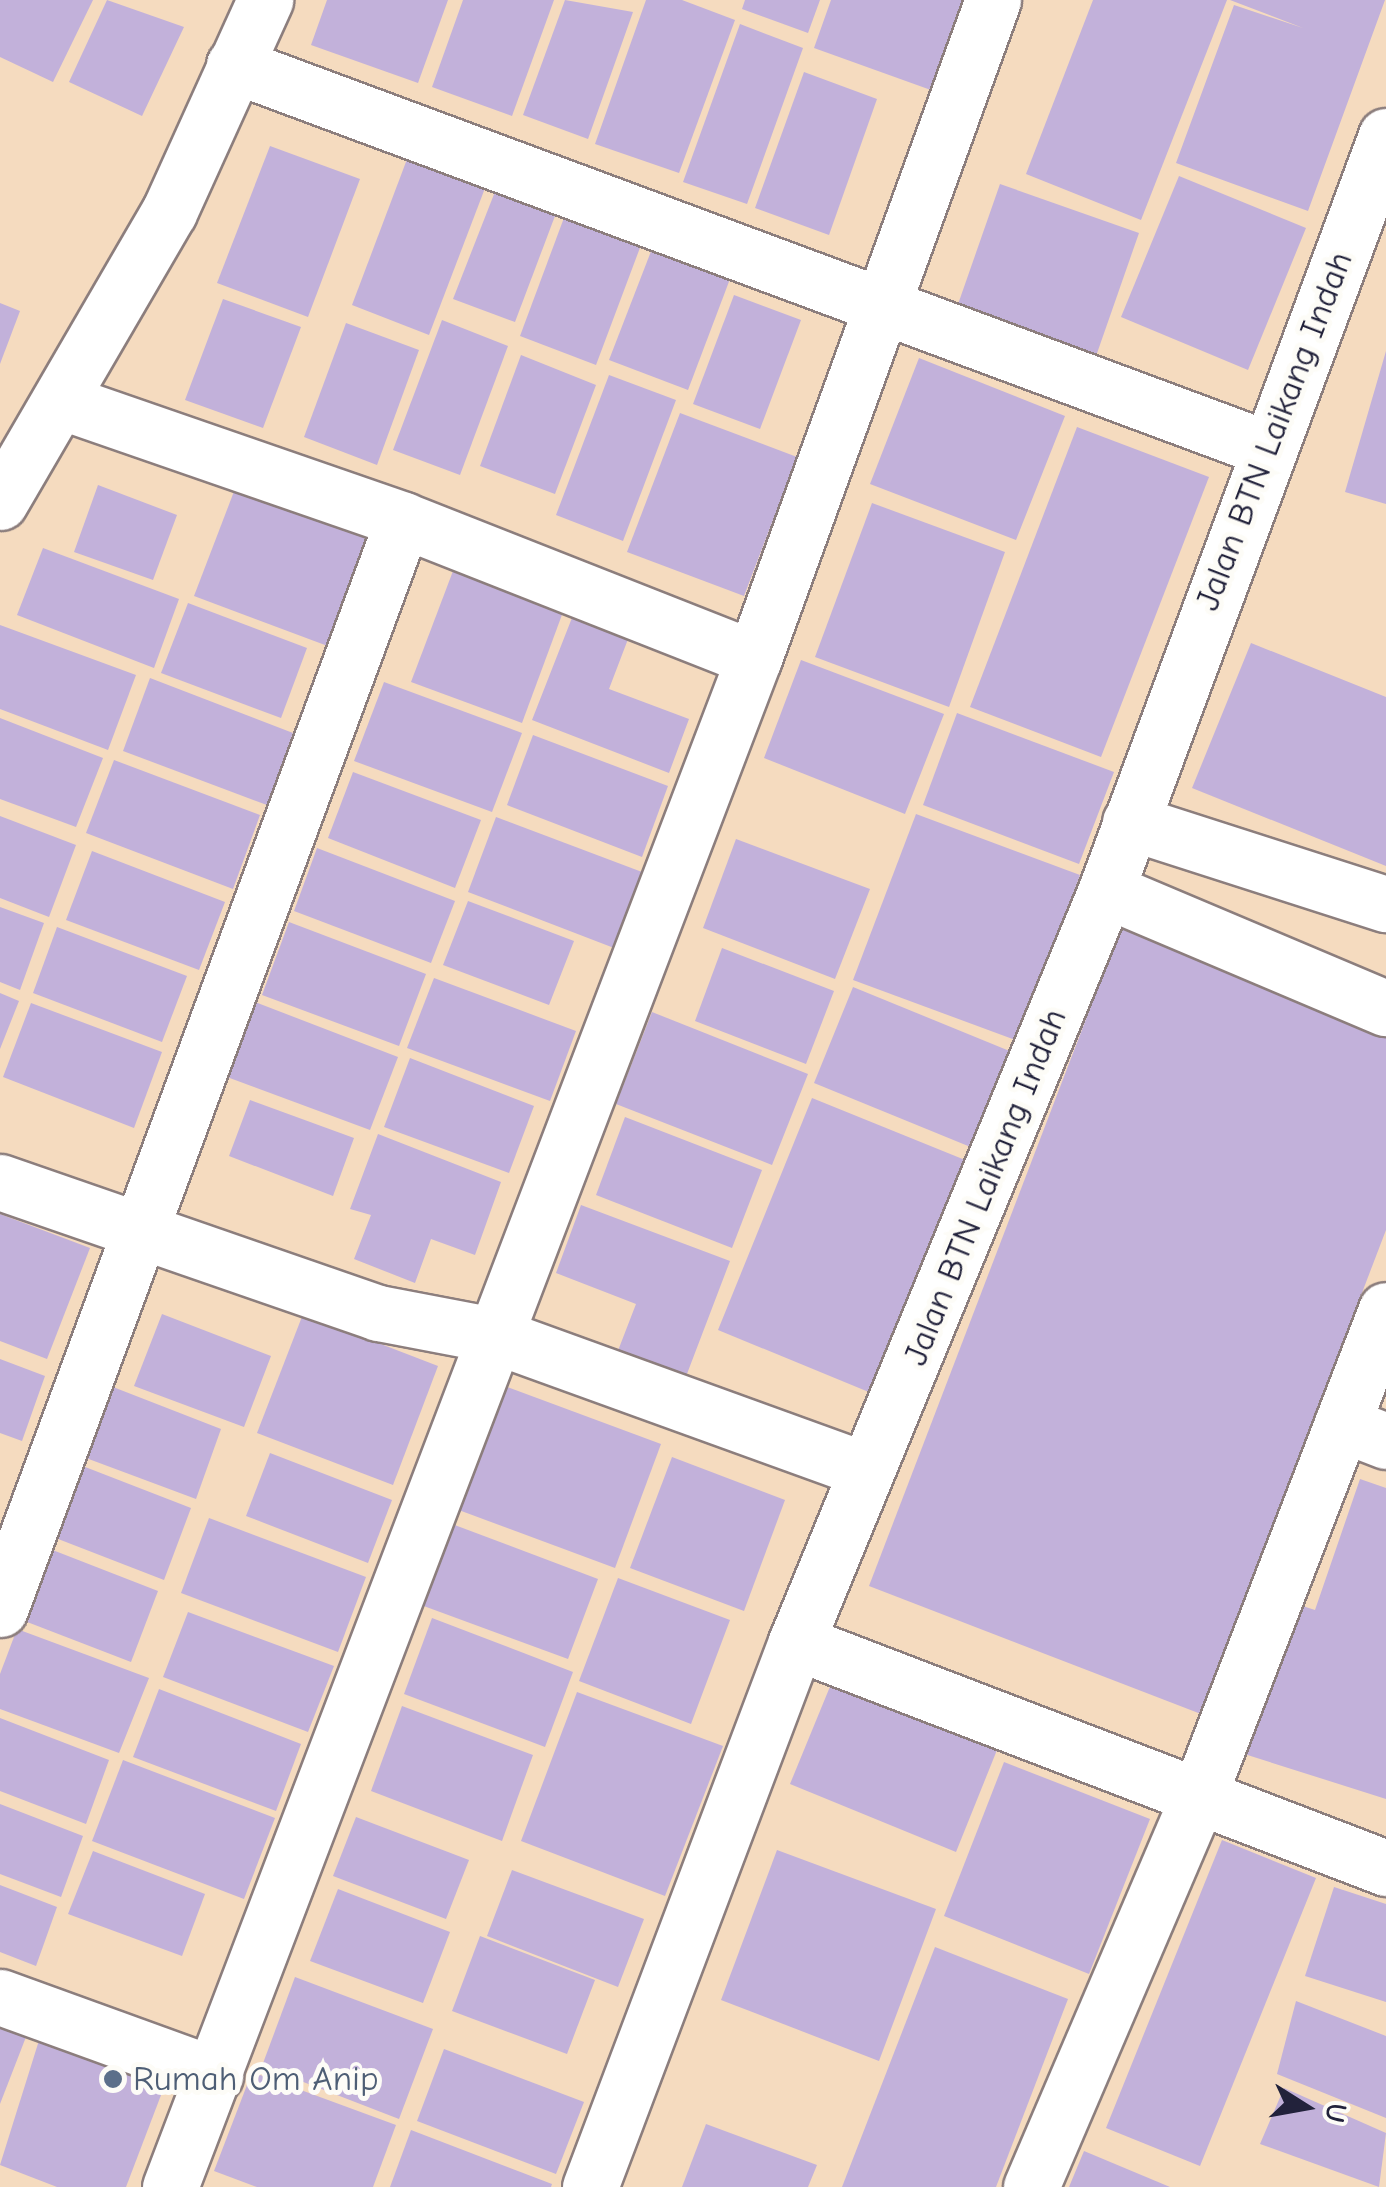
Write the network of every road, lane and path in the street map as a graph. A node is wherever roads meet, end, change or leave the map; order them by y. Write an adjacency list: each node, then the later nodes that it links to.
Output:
1 (265, 0): 3 (street)
2 (993, 0): 5 (street)
3 (234, 65): 5 (street); 6 (street)
4 (1386, 136): 7 (street, Jalan BTN Laikang Indah)
5 (880, 304): 7 (street); 10 (street)
6 (63, 402): 8 (street); 9 (street)
7 (1263, 447): 11 (street, Jalan BTN Laikang Indah)
8 (0, 502)
9 (403, 520): 10 (street); 16 (street)
10 (754, 658): 18 (street)
11 (1130, 822): 12 (street, Jalan BTN Laikang Indah); 13 (street)
12 (1106, 890): 14 (street); 20 (street, Jalan BTN Laikang Indah)
13 (1386, 904)
14 (1386, 1008)
15 (0, 1182): 16 (street)
16 (137, 1232): 18 (street); 21 (street)
17 (1386, 1310): 19 (street)
18 (494, 1335): 20 (street); 26 (street)
19 (1364, 1432): 23 (street)
20 (866, 1470): 22 (street, Jalan BTN Laikang Indah)
21 (0, 1609)
22 (796, 1642): 23 (street); 28 (street, Jalan BTN Laikang Indah)
23 (1196, 1800): 24 (street); 29 (street)
24 (1386, 1868)
25 (0, 1997): 26 (street)
26 (215, 2075): 27 (street)
27 (170, 2187)
28 (590, 2187)
29 (1031, 2187)

